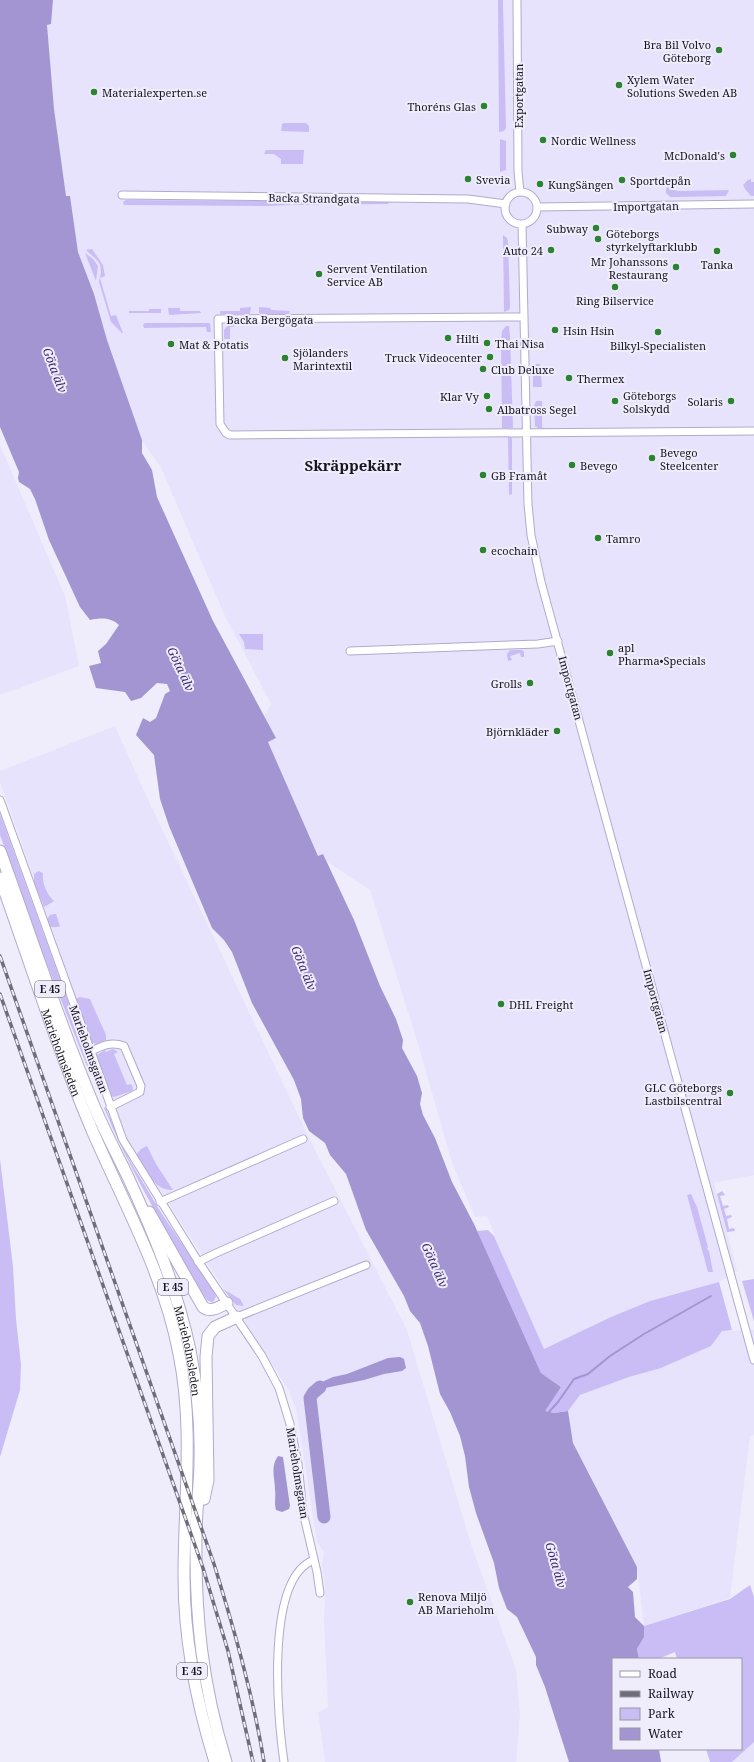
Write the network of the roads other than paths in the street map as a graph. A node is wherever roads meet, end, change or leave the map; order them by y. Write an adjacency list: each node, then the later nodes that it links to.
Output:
1 (517, 0): 2 (street, Exportgatan)
2 (520, 192): 4 (street); 6 (street)
3 (122, 195): 4 (street, Backa Strandgata)
4 (506, 204): 7 (street)
5 (754, 204): 6 (street, Importgatan)
6 (537, 207): 7 (street)
7 (522, 224): 8 (street, Importgatan)
8 (523, 317): 10 (street, Importgatan); 10 (street, Backa Bergögata)
9 (754, 431): 10 (street)
10 (526, 432): 11 (street, Importgatan)
11 (558, 641): 12 (street, Importgatan); 26 (street, Importgatan)
12 (350, 651)
13 (0, 800): 16 (street, Marieholmsgatan)
14 (0, 851): 19 (highway, Marieholmsleden / E 45)
15 (0, 878): 30 (highway, Marieholmsleden / E 45)
16 (90, 1052): 17 (street, Marieholmsgatan); 17 (street)
17 (110, 1107): 21 (street, Marieholmsgatan)
18 (303, 1139): 21 (street)
19 (128, 1176): 24 (highway); 27 (highway, Marieholmsleden / E 45)
20 (334, 1200): 22 (street)
21 (160, 1202): 22 (street, Marieholmsgatan)
22 (198, 1262): 24 (street, Marieholmsgatan)
23 (366, 1265): 25 (street)
24 (227, 1303): 25 (street, Marieholmsgatan)
25 (237, 1317): 27 (highway); 28 (street, Marieholmsgatan)
26 (754, 1360)
27 (196, 1535): 31 (highway, Marieholmsleden / E 45)
28 (314, 1560): 29 (street, Marieholmsgatan); 32 (street)
29 (320, 1593)
30 (215, 1762)
31 (226, 1762)
32 (284, 1762)

